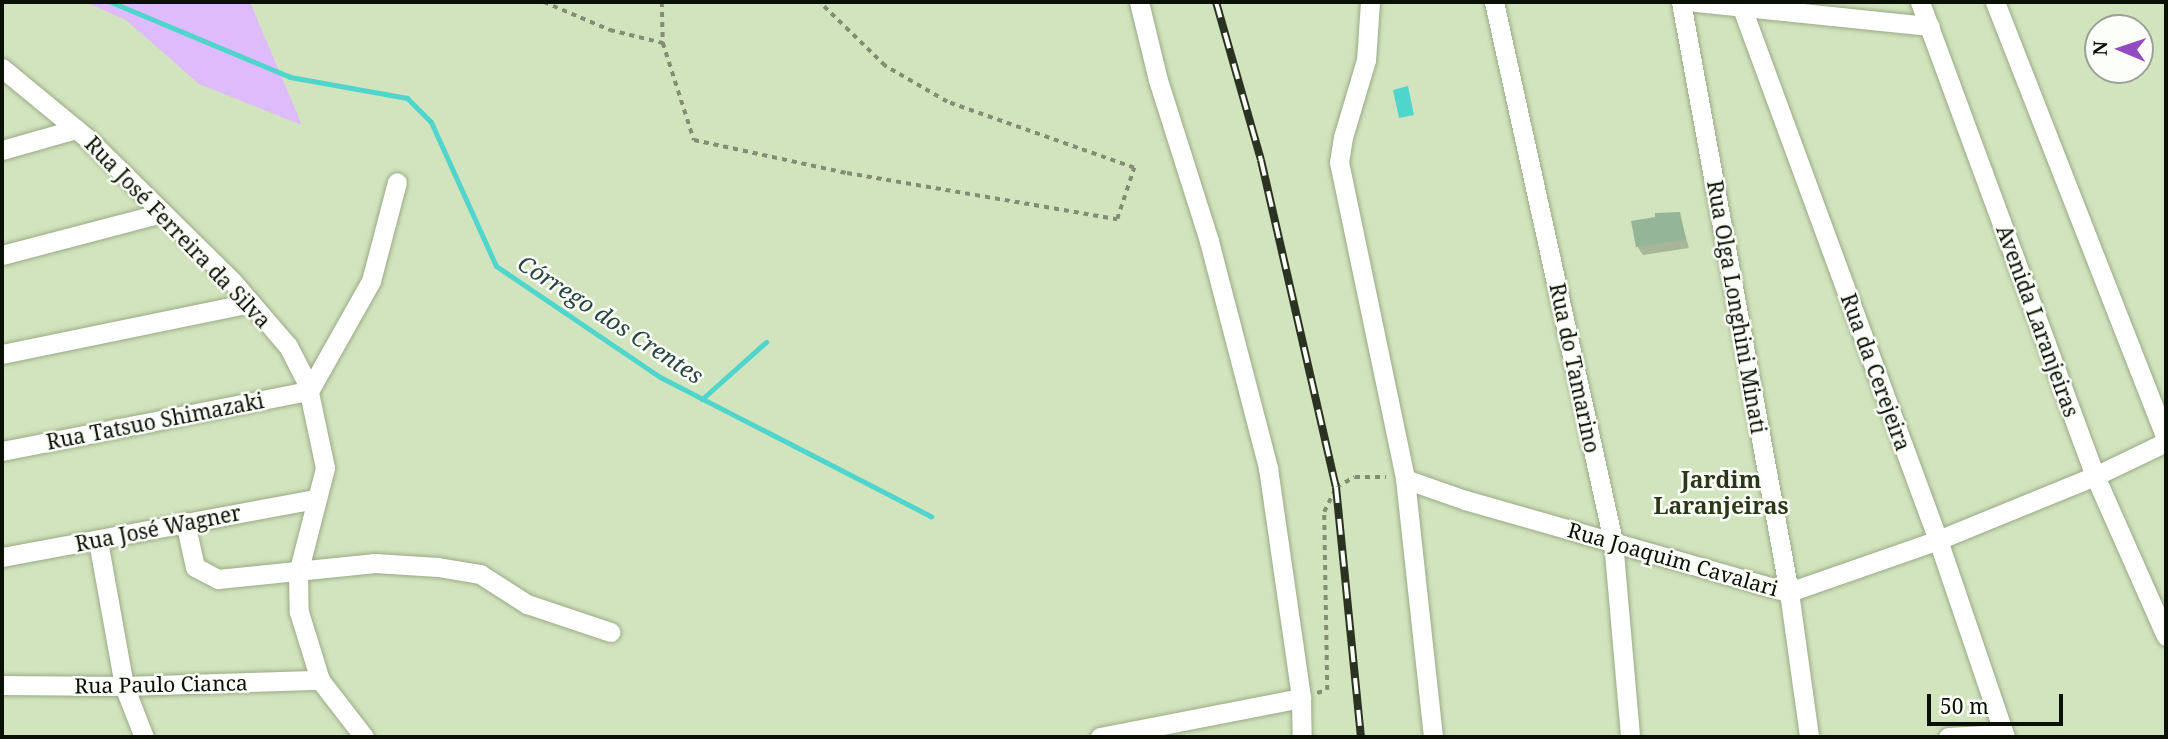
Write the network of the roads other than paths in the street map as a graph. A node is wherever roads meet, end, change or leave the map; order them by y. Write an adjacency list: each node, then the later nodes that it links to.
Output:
1 (1139, 2): 36 (street)
2 (1370, 2): 22 (street)
3 (1494, 2): 27 (street, Rua do Tamarino)
4 (1681, 2): 30 (street, Rua Olga Longhini Minati)
5 (1696, 2): 8 (street)
6 (1920, 2): 9 (street, Avenida Laranjeiras)
7 (1996, 2): 19 (street)
8 (1742, 8): 9 (street); 25 (street, Rua da Cerejeira)
9 (1930, 26): 21 (street, Avenida Laranjeiras)
10 (2, 68): 11 (street, Rua José Ferreira da Silva)
11 (76, 129): 12 (street); 14 (street, Rua José Ferreira da Silva)
12 (2, 150)
13 (397, 182): 18 (street)
14 (162, 212): 15 (street); 16 (street, Rua José Ferreira da Silva)
15 (2, 255)
16 (251, 303): 17 (street); 18 (street, Rua José Ferreira da Silva)
17 (2, 355)
18 (309, 391): 20 (street, Rua Tatsuo Shimazaki); 23 (street, Rua José Ferreira da Silva)
19 (2166, 441): 21 (street, Rua Joaquim Cavalari)
20 (2, 451)
21 (2095, 476): 25 (street, Rua Joaquim Cavalari); 32 (street, Avenida Laranjeiras)
22 (1405, 479): 27 (street, Rua Joaquim Cavalari); 43 (street)
23 (314, 499): 24 (street, Rua José Wagner); 29 (street, Rua José Ferreira da Silva)
24 (185, 522): 26 (street, Rua José Wagner); 29 (street)
25 (1938, 540): 30 (street, Rua Joaquim Cavalari); 38 (street, Rua da Cerejeira)
26 (98, 541): 28 (street, Rua José Wagner); 35 (street)
27 (1613, 541): 30 (street, Rua Joaquim Cavalari); 44 (street, Rua do Tamarino)
28 (2, 557)
29 (298, 573): 31 (street); 33 (street, Rua José Ferreira da Silva)
30 (1789, 592): 45 (street, Rua Olga Longhini Minati)
31 (610, 632)
32 (2166, 636)
33 (320, 680): 35 (street, Rua Paulo Cianca); 40 (street, Rua José Ferreira da Silva)
34 (2, 685): 35 (street, Rua Paulo Cianca)
35 (124, 686): 39 (street)
36 (1301, 698): 37 (street); 42 (street)
37 (1178, 729): 41 (street)
38 (2005, 736): 46 (street)
39 (144, 737)
40 (364, 737)
41 (1100, 737)
42 (1302, 737)
43 (1433, 737)
44 (1630, 737)
45 (1809, 737)
46 (1948, 737)

